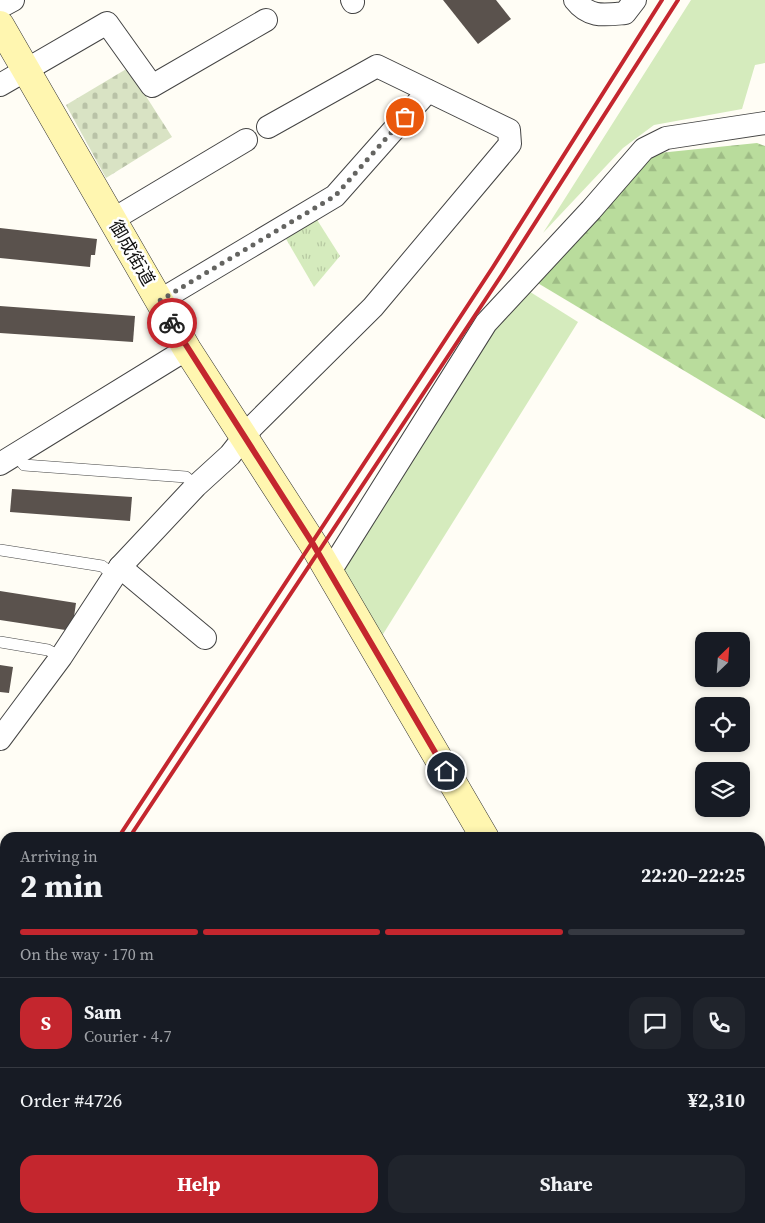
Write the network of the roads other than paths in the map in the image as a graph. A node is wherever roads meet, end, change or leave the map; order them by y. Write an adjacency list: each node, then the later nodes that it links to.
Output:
1 (13, 0): 4 (street)
2 (575, 0): 3 (street)
3 (635, 0)
4 (0, 7)
5 (0, 25): 7 (street, 御成街道)
6 (256, 31): 7 (street)
7 (26, 69): 8 (street); 13 (street, 御成街道)
8 (0, 85)
9 (428, 91): 11 (street); 14 (street); 16 (street)
10 (765, 123): 21 (street)
11 (268, 127)
12 (246, 140): 13 (street)
13 (112, 220): 14 (street, 御成街道)
14 (159, 301): 15 (street, 御成街道)
15 (187, 350): 16 (street, 御成街道); 17 (street)
16 (244, 437): 18 (street); 21 (street, 御成街道)
17 (8, 460): 18 (lane)
18 (196, 486): 20 (street)
19 (0, 550): 20 (lane)
20 (117, 571): 22 (street); 24 (street)
21 (329, 573): 26 (street, 御成街道)
22 (205, 638)
23 (0, 642): 24 (lane)
24 (61, 657): 25 (street)
25 (1, 738)
26 (481, 832)

